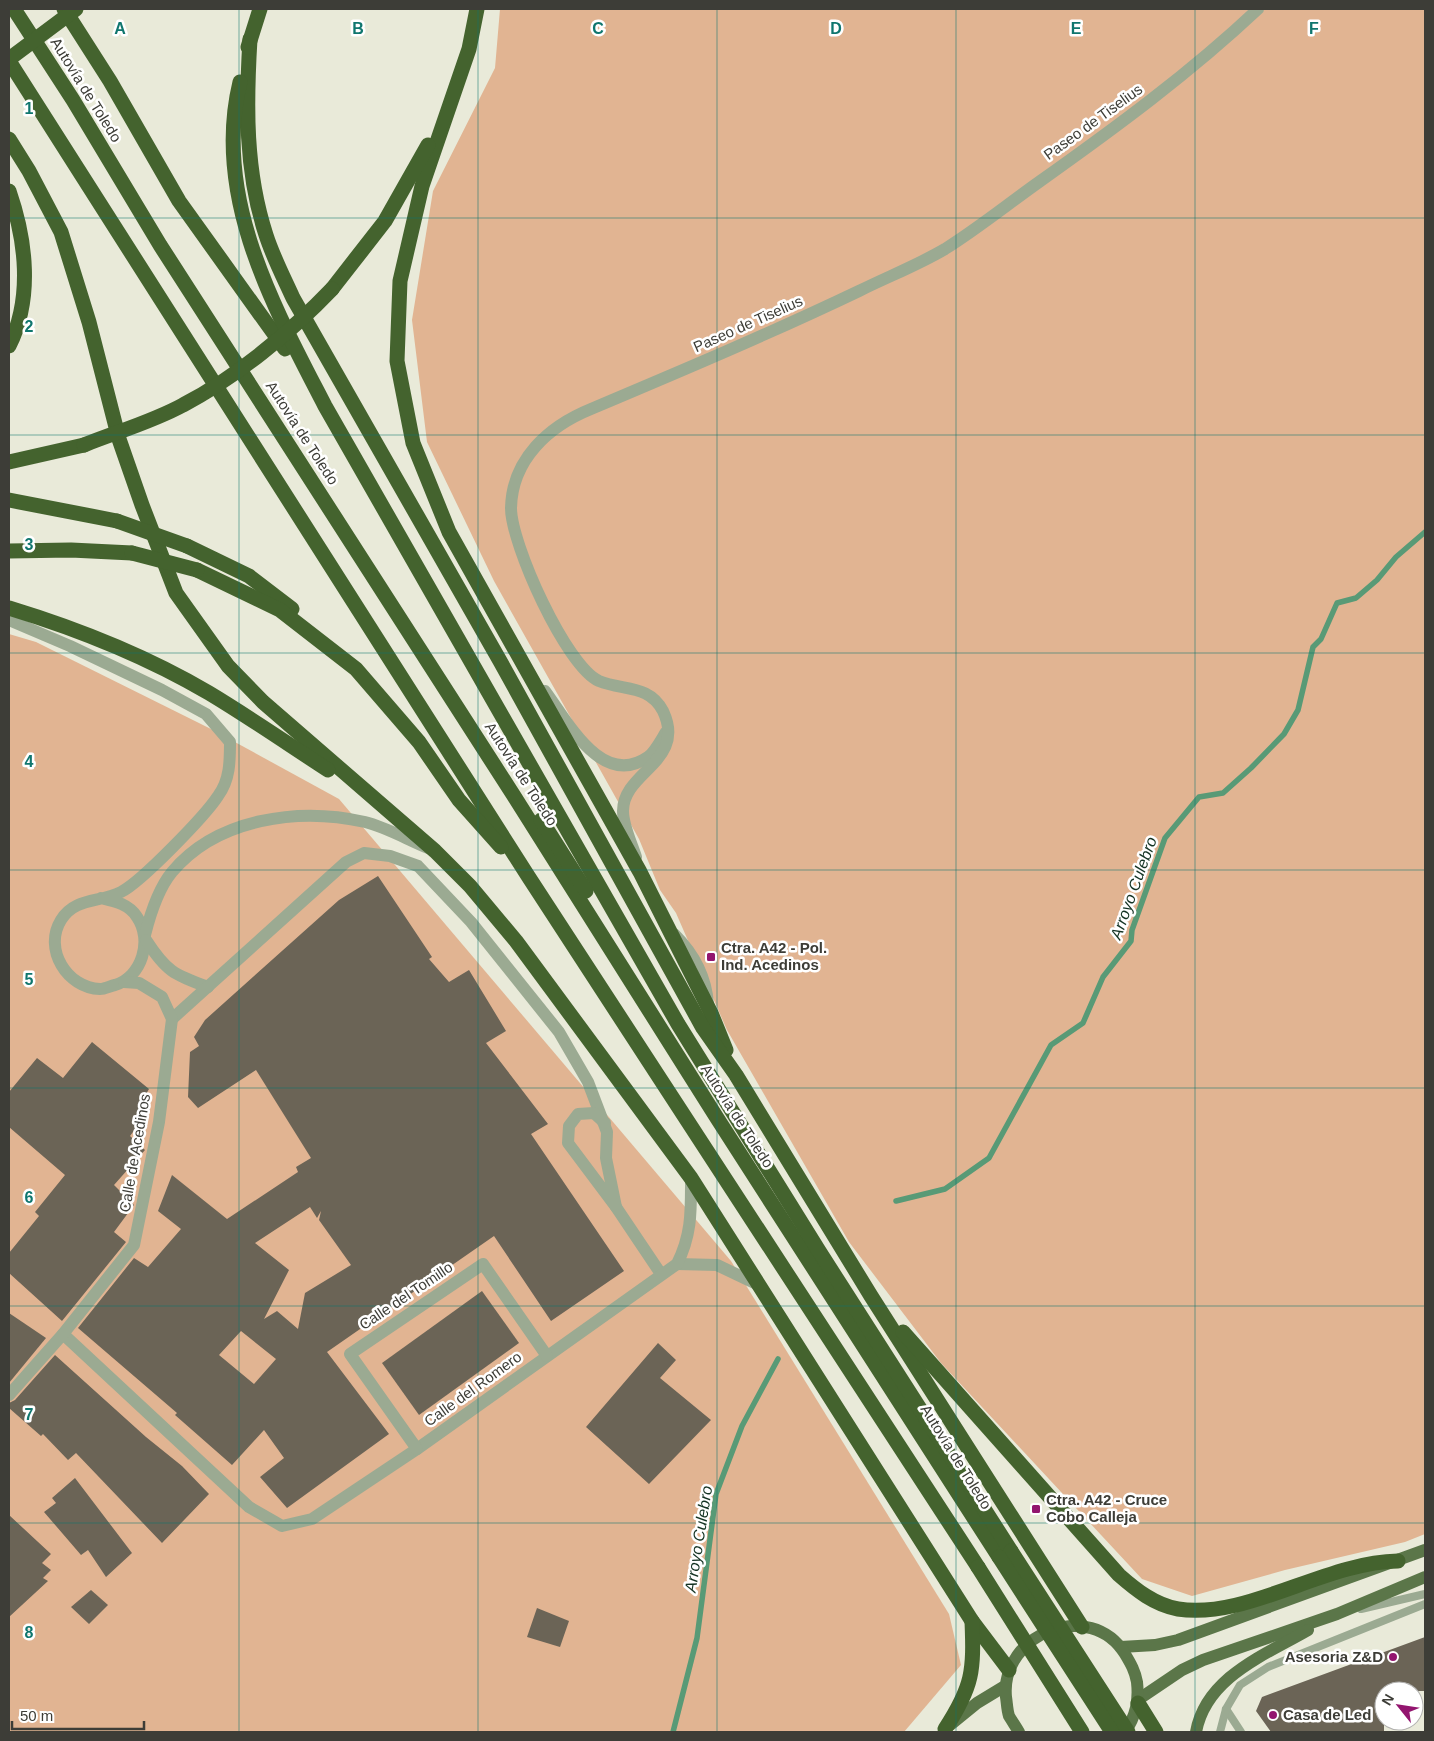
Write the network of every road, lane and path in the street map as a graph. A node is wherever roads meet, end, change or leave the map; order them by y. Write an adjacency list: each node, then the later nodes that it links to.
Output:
1 (14, 9): 22 (highway, Autovía de Toledo)
2 (64, 9): 13 (highway)
3 (76, 9): 8 (highway, bridge)
4 (260, 9): 7 (highway)
5 (477, 9): 9 (highway)
6 (1258, 9): 21 (street, Paseo de Tiselius)
7 (250, 39): 13 (highway); 33 (highway)
8 (9, 60): 26 (highway)
9 (452, 98): 14 (highway, bridge); 19 (highway)
10 (9, 139): 23 (highway)
11 (9, 191): 12 (highway)
12 (9, 346)
13 (325, 406): 32 (highway)
14 (9, 462)
15 (9, 500): 20 (highway, bridge)
16 (9, 551): 20 (highway, bridge)
17 (9, 608): 23 (highway)
18 (9, 620): 27 (street)
19 (513, 649): 21 (street); 25 (highway)
20 (356, 669): 26 (highway)
21 (667, 730): 25 (street)
22 (514, 796): 32 (highway); 46 (highway, Autovía de Toledo)
23 (375, 800): 24 (highway)
24 (435, 851): 28 (street); 35 (highway)
25 (640, 872): 33 (highway)
26 (528, 876): 61 (highway, bridge)
27 (101, 898): 28 (street); 29 (street)
28 (145, 938): 29 (street); 30 (street)
29 (124, 982): 31 (street, Calle de Acedinos)
30 (208, 987): 31 (street); 34 (street)
31 (172, 1020): 41 (street, Calle de Acedinos)
32 (678, 1024): 46 (highway)
33 (736, 1075): 40 (highway)
34 (605, 1124): 36 (street); 36 (street)
35 (691, 1178): 37 (street); 39 (highway)
36 (616, 1207): 38 (street)
37 (677, 1264): 38 (street, Calle del Romero); 39 (street)
38 (660, 1274): 42 (street, Calle del Romero)
39 (759, 1285): 52 (highway)
40 (871, 1296): 47 (highway); 53 (highway)
41 (64, 1334): 43 (street, Calle de Acedinos); 44 (street, Calle del Romero)
42 (547, 1356): 44 (street, Calle del Romero); 44 (street, Calle del Tomillo)
43 (9, 1395)
44 (417, 1449)
45 (1425, 1550): 47 (main road)
46 (1005, 1554): 62 (highway, bridge); 63 (highway, bridge)
47 (1398, 1561): 54 (main road)
48 (1425, 1577): 51 (main road)
49 (1425, 1594): 51 (lane)
50 (1425, 1604): 58 (lane)
51 (1337, 1614): 57 (main road); 65 (main road)
52 (972, 1621): 55 (highway); 59 (highway)
53 (1082, 1626): 54 (main road); 55 (main road)
54 (1120, 1646): 57 (main road)
55 (1009, 1670): 56 (main road)
56 (1005, 1686): 59 (main road); 60 (main road)
57 (1138, 1701): 63 (main road); 64 (highway)
58 (1226, 1709): 66 (lane); 67 (lane)
59 (944, 1730)
60 (1019, 1732)
61 (1082, 1732)
62 (1112, 1732)
63 (1127, 1732)
64 (1156, 1732)
65 (1196, 1732)
66 (1220, 1732)
67 (1240, 1732)

